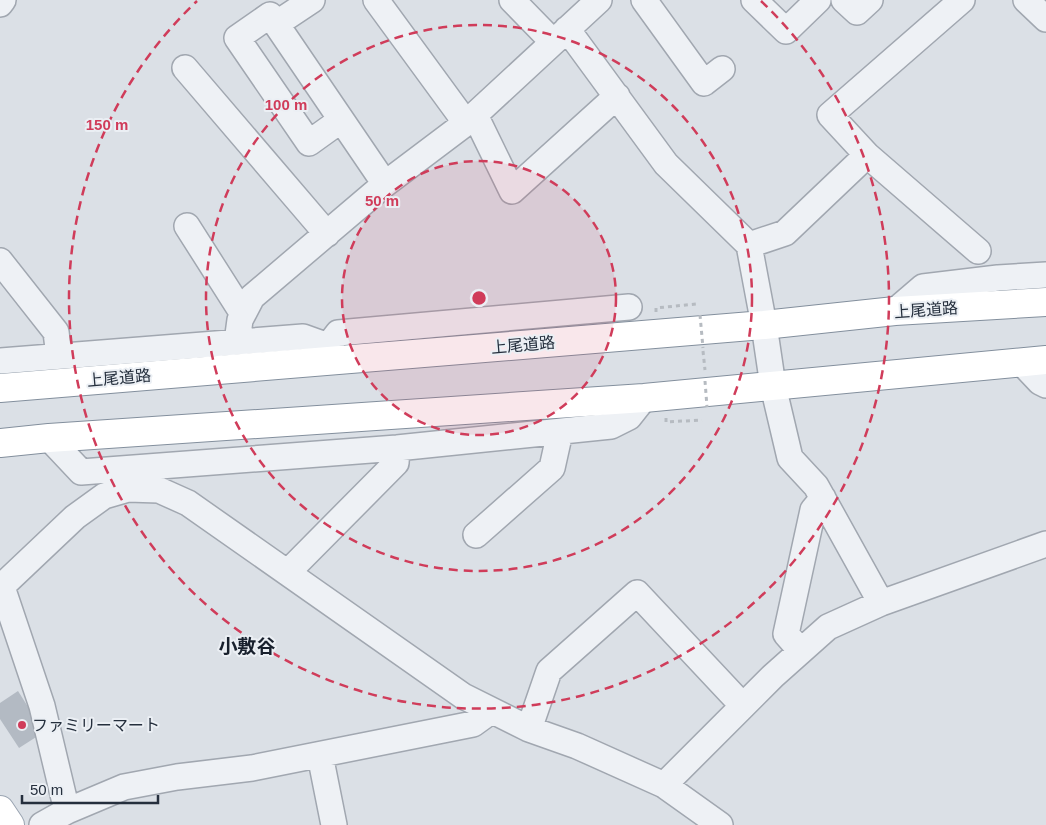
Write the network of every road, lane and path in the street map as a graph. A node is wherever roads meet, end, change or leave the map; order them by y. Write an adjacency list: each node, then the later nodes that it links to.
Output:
1 (4, 0): 13 (street)
2 (312, 0): 15 (street)
3 (376, 0): 20 (street)
4 (512, 0): 16 (street)
5 (599, 0): 16 (street)
6 (644, 0): 18 (street)
7 (754, 0): 8 (street)
8 (818, 0)
9 (844, 0): 10 (street)
10 (870, 0)
11 (962, 0): 22 (street)
12 (1026, 0): 14 (street)
13 (0, 4)
14 (1046, 18)
15 (276, 24): 21 (street); 21 (street)
16 (560, 35): 19 (street); 20 (street)
17 (185, 68): 25 (street)
18 (722, 69)
19 (616, 96): 20 (street); 26 (street)
20 (470, 119): 23 (street)
21 (342, 120): 23 (street)
22 (867, 155): 26 (street); 27 (street)
23 (386, 184): 25 (street)
24 (187, 226): 33 (street)
25 (327, 234): 33 (street)
26 (749, 245): 35 (street)
27 (978, 251)
28 (0, 261): 38 (street)
29 (1046, 275): 32 (street)
30 (1046, 302): 32 (main road, 上尾道路)
31 (629, 307): 37 (street)
32 (895, 311): 35 (main road, 上尾道路)
33 (243, 314): 36 (street)
34 (700, 315): 45 (path, bridge)
35 (764, 325): 37 (main road, 上尾道路); 42 (street)
36 (237, 342): 37 (street); 38 (street)
37 (333, 353): 43 (main road, 上尾道路)
38 (59, 356): 39 (street)
39 (0, 360)
40 (1034, 361): 41 (street); 42 (main road)
41 (1046, 385)
42 (773, 386): 44 (main road); 51 (street)
43 (0, 388)
44 (644, 398): 46 (street); 47 (main road)
45 (707, 407)
46 (560, 432): 49 (street); 52 (street)
47 (49, 438): 48 (main road); 50 (street)
48 (0, 443)
49 (397, 448): 50 (street); 54 (street)
50 (129, 479): 54 (street); 55 (street)
51 (823, 498): 56 (street); 57 (street)
52 (476, 535)
53 (1046, 544): 56 (street)
54 (288, 572): 59 (street)
55 (1, 588): 64 (street)
56 (882, 603): 57 (street)
57 (801, 651): 58 (street)
58 (743, 706): 60 (street); 62 (street)
59 (492, 711): 60 (street); 61 (street)
60 (529, 729): 62 (street)
61 (320, 755): 64 (street); 67 (street)
62 (664, 785): 68 (street)
63 (0, 810): 65 (main road)
64 (67, 811): 66 (street)
65 (10, 825)
66 (42, 825)
67 (334, 825)
68 (720, 825)

